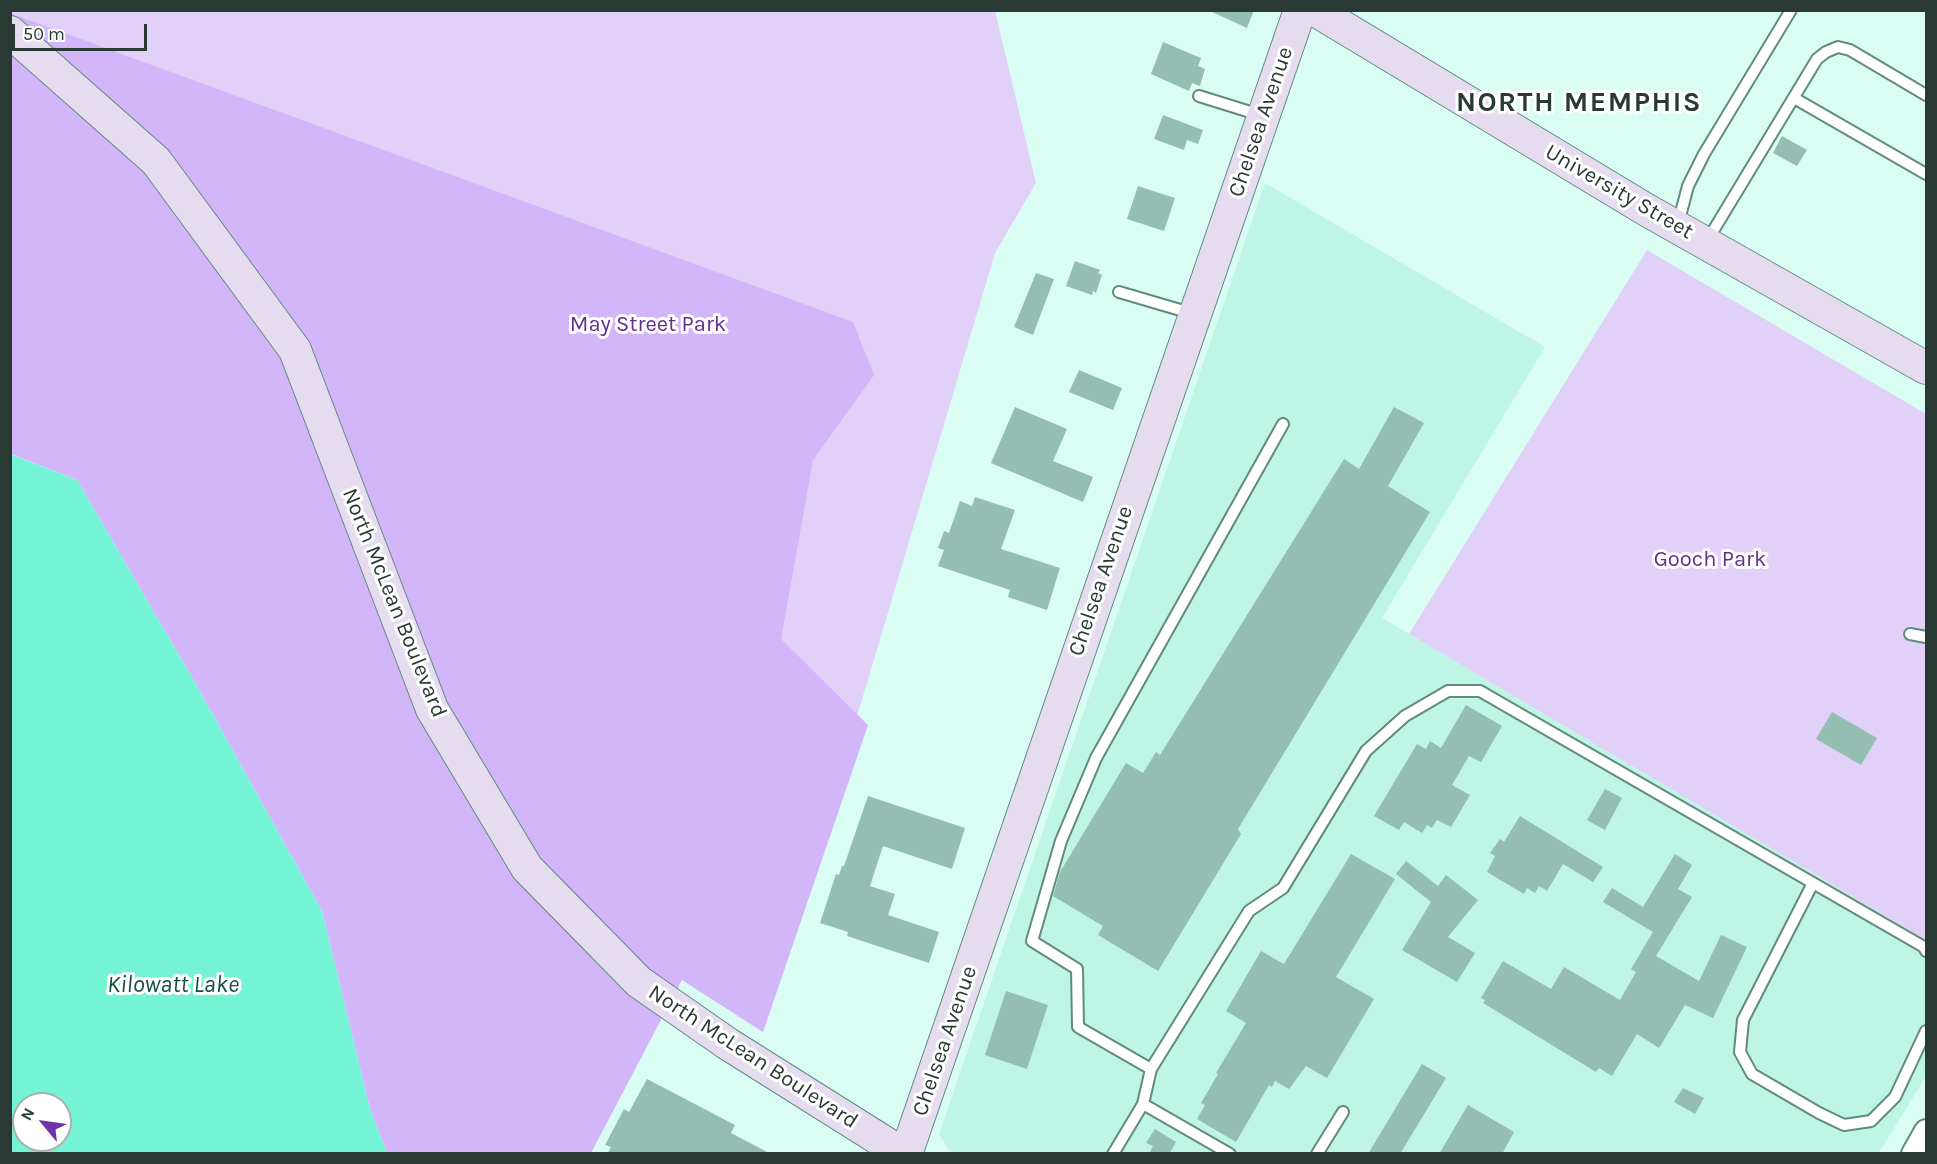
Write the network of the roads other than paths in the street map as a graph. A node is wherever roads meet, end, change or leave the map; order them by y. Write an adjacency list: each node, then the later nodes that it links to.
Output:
1 (1300, 10): 8 (main road, Chelsea Avenue)
2 (1315, 10): 10 (main road, University Street)
3 (1791, 10): 10 (lane)
4 (10, 32): 25 (main road, North McLean Boulevard)
5 (1926, 95): 7 (lane)
6 (1199, 96): 8 (lane)
7 (1794, 98): 9 (lane); 11 (lane)
8 (1263, 116): 13 (main road, Chelsea Avenue)
9 (1926, 174)
10 (1678, 228): 11 (main road, University Street)
11 (1706, 243): 14 (main road, University Street)
12 (1119, 292): 13 (lane)
13 (1194, 314): 25 (main road, Chelsea Avenue)
14 (1926, 368)
15 (1283, 424): 21 (lane)
16 (1910, 634): 17 (lane)
17 (1926, 637)
18 (1813, 883): 19 (lane); 20 (lane); 21 (lane)
19 (1926, 951)
20 (1926, 1031)
21 (1151, 1069): 22 (lane)
22 (1143, 1104): 26 (lane); 27 (lane)
23 (1343, 1113): 28 (lane)
24 (1926, 1131): 29 (street)
25 (905, 1154)
26 (1113, 1154)
27 (1230, 1154)
28 (1317, 1154)
29 (1913, 1154)

